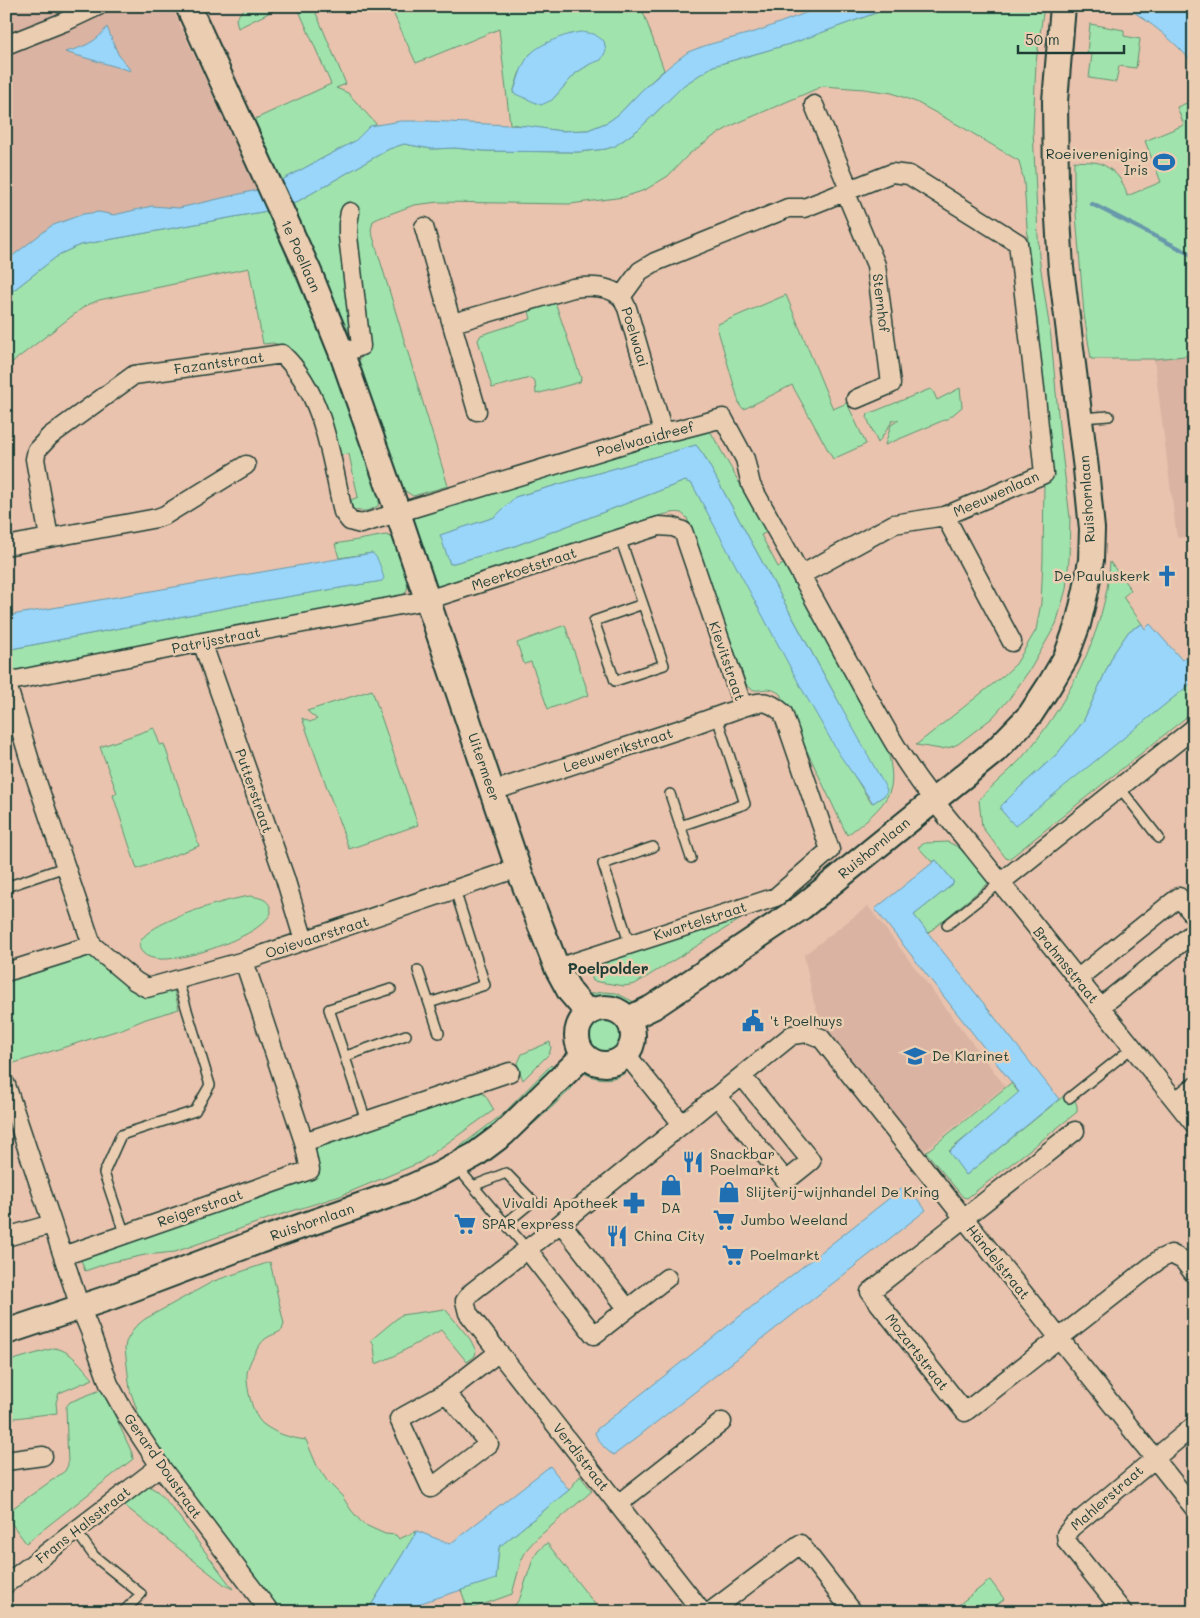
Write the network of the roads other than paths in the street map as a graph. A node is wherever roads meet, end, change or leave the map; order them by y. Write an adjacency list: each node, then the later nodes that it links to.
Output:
1 (98, 6): 4 (street)
2 (188, 6): 11 (main road, 1e Poellaan)
3 (1063, 6): 15 (main road, Ruishornlaan)
4 (6, 45)
5 (814, 105): 6 (street)
6 (847, 190): 9 (street, Meeuwenlaan); 12 (street, Sternhof); 19 (street, Meeuwenlaan)
7 (350, 212): 11 (street)
8 (424, 227): 10 (street)
9 (621, 297): 10 (street, Poelwaai); 16 (street, Poelwaai)
10 (453, 323): 13 (street)
11 (342, 354): 18 (main road, 1e Poellaan)
12 (856, 399)
13 (478, 412)
14 (1109, 416): 15 (lane)
15 (1080, 418): 36 (main road, Ruishornlaan)
16 (663, 432): 18 (street, Poelwaaidreef); 24 (street, Poelwaaidreef)
17 (246, 464): 21 (street)
18 (398, 513): 21 (street, Fazantstraat); 25 (main road, Uitermeer)
19 (945, 516): 24 (street, Meeuwenlaan); 28 (street)
20 (673, 527): 22 (street, Meerkoetstraat); 30 (street, Kievitstraat)
21 (49, 538): 23 (street)
22 (620, 538): 25 (street, Meerkoetstraat); 26 (lane)
23 (6, 546)
24 (801, 575): 36 (street)
25 (427, 600): 27 (street, Patrijsstraat); 34 (main road, Uitermeer)
26 (643, 604): 26 (lane)
27 (202, 642): 29 (street, Patrijsstraat); 50 (street, Putterstraat)
28 (1012, 642)
29 (6, 682): 42 (street)
30 (743, 707): 31 (street, Leeuwerikstraat); 40 (street, Kievitstraat)
31 (717, 716): 34 (street, Leeuwerikstraat); 37 (lane)
32 (1194, 728): 33 (street)
33 (1120, 788): 38 (lane); 44 (street)
34 (493, 791): 43 (main road, Uitermeer)
35 (670, 794): 37 (lane)
36 (934, 800): 44 (street, Brahmsstraat); 63 (main road, Ruishornlaan)
37 (680, 826): 41 (lane)
38 (1159, 838)
39 (653, 847): 51 (lane)
40 (830, 850): 51 (street, Kwartelstraat)
41 (691, 858)
42 (65, 867): 45 (lane); 52 (street)
43 (518, 868): 46 (street, Ooievaarstraat); 54 (main road, Uitermeer)
44 (1000, 883): 48 (lane); 57 (street, Brahmsstraat)
45 (6, 888)
46 (455, 890): 50 (street, Ooievaarstraat); 60 (lane)
47 (1194, 916): 57 (street)
48 (947, 926)
49 (1194, 932): 61 (street)
50 (304, 940): 53 (street, Ooievaarstraat)
51 (630, 944): 54 (street, Kwartelstraat)
52 (92, 945): 56 (street); 58 (street, Ooievaarstraat)
53 (244, 961): 58 (street, Ooievaarstraat); 81 (street)
54 (557, 968): 62 (main road, Uitermeer)
55 (418, 970): 60 (lane)
56 (6, 972)
57 (1077, 979): 61 (street, Brahmsstraat)
58 (178, 981): 88 (lane)
59 (391, 989): 69 (lane)
60 (429, 1003): 64 (lane)
61 (1100, 1007): 66 (street, Brahmsstraat)
62 (588, 1013): 63 (main road); 68 (main road)
63 (628, 1020): 67 (main road)
64 (439, 1033)
65 (406, 1035): 69 (lane)
66 (1132, 1048): 75 (lane); 76 (street, Brahmsstraat)
67 (626, 1054): 68 (main road); 78 (street)
68 (584, 1055): 82 (main road, Ruishornlaan)
69 (346, 1056): 77 (lane)
70 (510, 1072): 77 (street)
71 (742, 1076): 74 (street); 74 (street); 84 (street, Händelstraat)
72 (6, 1085): 86 (street, Gerard Doustraat)
73 (1194, 1087): 76 (street)
74 (717, 1096): 78 (street)
75 (1069, 1098)
76 (1176, 1101): 79 (street, Brahmsstraat)
77 (366, 1121): 81 (street)
78 (682, 1124): 85 (street)
79 (1194, 1124)
80 (1076, 1131): 84 (street)
81 (304, 1142): 88 (street, Reigerstraat)
82 (456, 1166): 83 (lane); 94 (main road, Ruishornlaan)
83 (473, 1186): 87 (lane); 87 (lane)
84 (963, 1218): 97 (street, Händelstraat); 97 (street, Mozartstraat)
85 (561, 1223): 90 (street); 95 (street)
86 (52, 1224): 89 (street); 91 (street, Gerard Doustraat)
87 (505, 1224): 90 (lane)
88 (125, 1235): 91 (street, Reigerstraat)
89 (6, 1237)
90 (527, 1249): 95 (street); 98 (street, Verdistraat)
91 (63, 1256): 94 (street, Gerard Doustraat)
92 (1194, 1274): 97 (street)
93 (667, 1278): 95 (street)
94 (80, 1308): 96 (main road, Ruishornlaan); 105 (street, Gerard Doustraat)
95 (627, 1308)
96 (6, 1332)
97 (1058, 1338): 103 (street, Händelstraat)
98 (499, 1352): 99 (street); 106 (street, Verdistraat)
99 (446, 1393): 99 (street)
100 (722, 1422): 106 (street)
101 (1194, 1426): 103 (street)
102 (43, 1456): 104 (street)
103 (1154, 1458): 107 (street, Händelstraat); 115 (street, Mahlerstraat)
104 (6, 1461)
105 (160, 1466): 108 (street, Frans Halsstraat); 111 (street, Gerard Doustraat)
106 (618, 1504): 112 (street, Verdistraat)
107 (1194, 1508)
108 (76, 1531): 109 (street, Frans Halsstraat); 110 (lane)
109 (6, 1584)
110 (122, 1612)
111 (270, 1612)
112 (702, 1612)
113 (710, 1612): 114 (street)
114 (853, 1612)
115 (1123, 1612)

